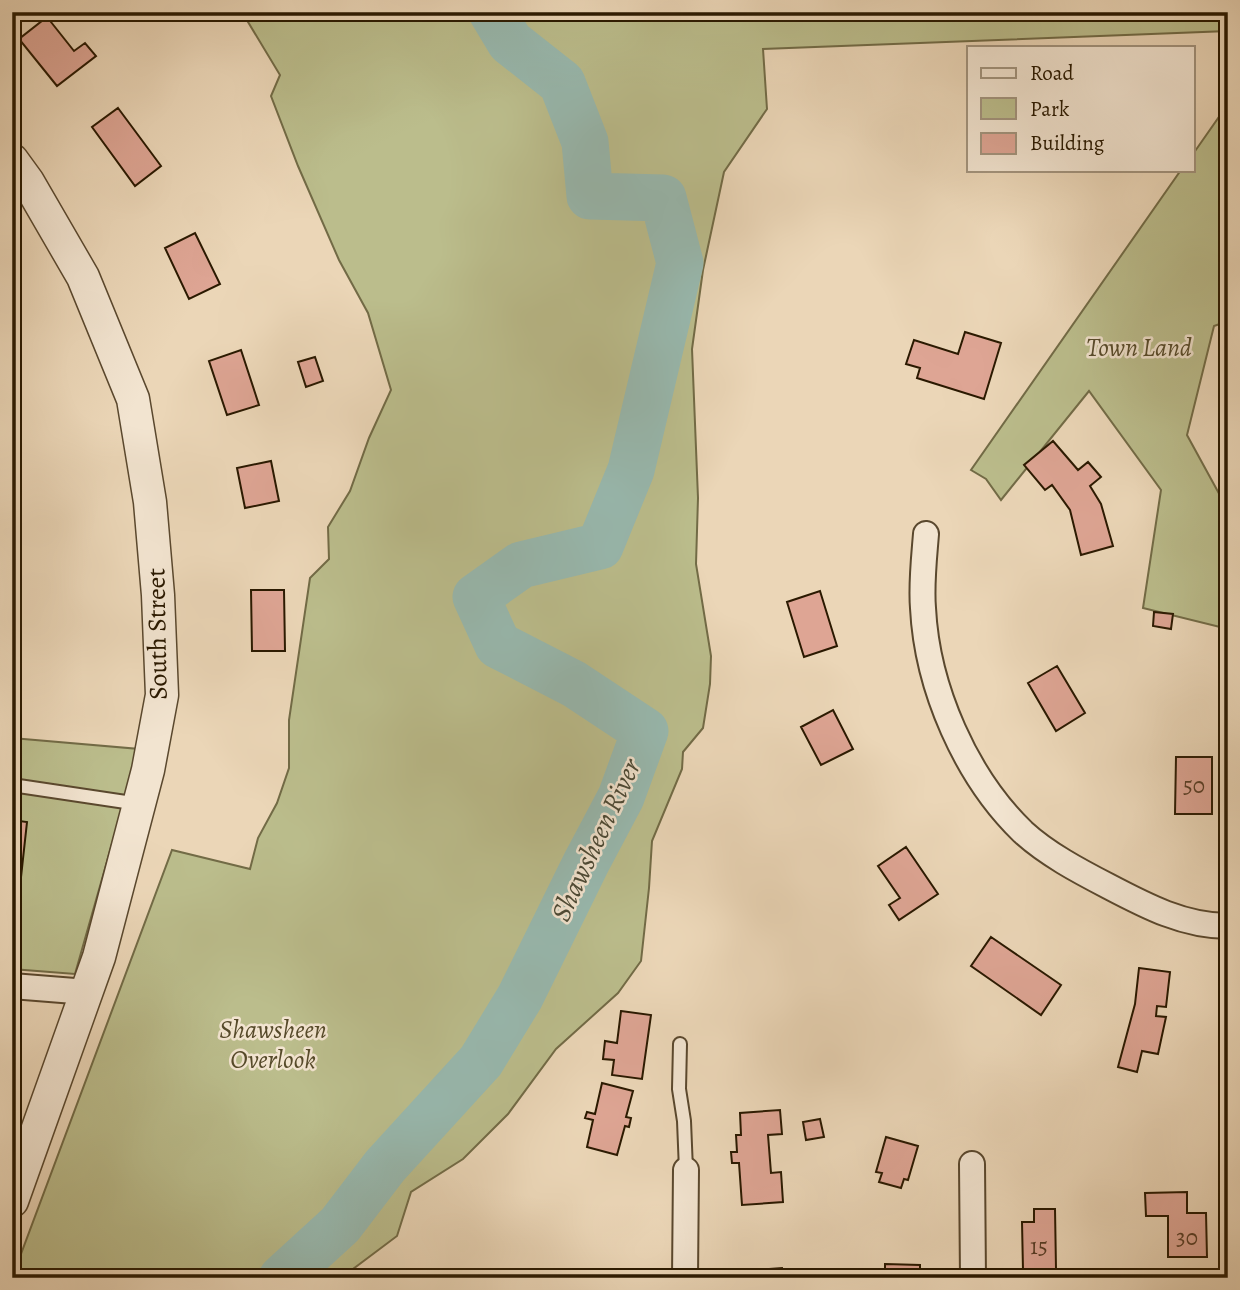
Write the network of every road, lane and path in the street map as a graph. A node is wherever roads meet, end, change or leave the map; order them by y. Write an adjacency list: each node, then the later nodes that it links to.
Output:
1 (12, 160): 4 (street, South Street)
2 (926, 534): 5 (street)
3 (12, 785): 4 (lane)
4 (140, 804): 7 (street, South Street)
5 (1228, 926)
6 (12, 986): 7 (street)
7 (87, 992): 9 (street, South Street)
8 (680, 1044): 11 (lane)
9 (21, 1152): 12 (street, South Street)
10 (972, 1164): 14 (street)
11 (686, 1170): 13 (street)
12 (12, 1201)
13 (685, 1278)
14 (973, 1278)

